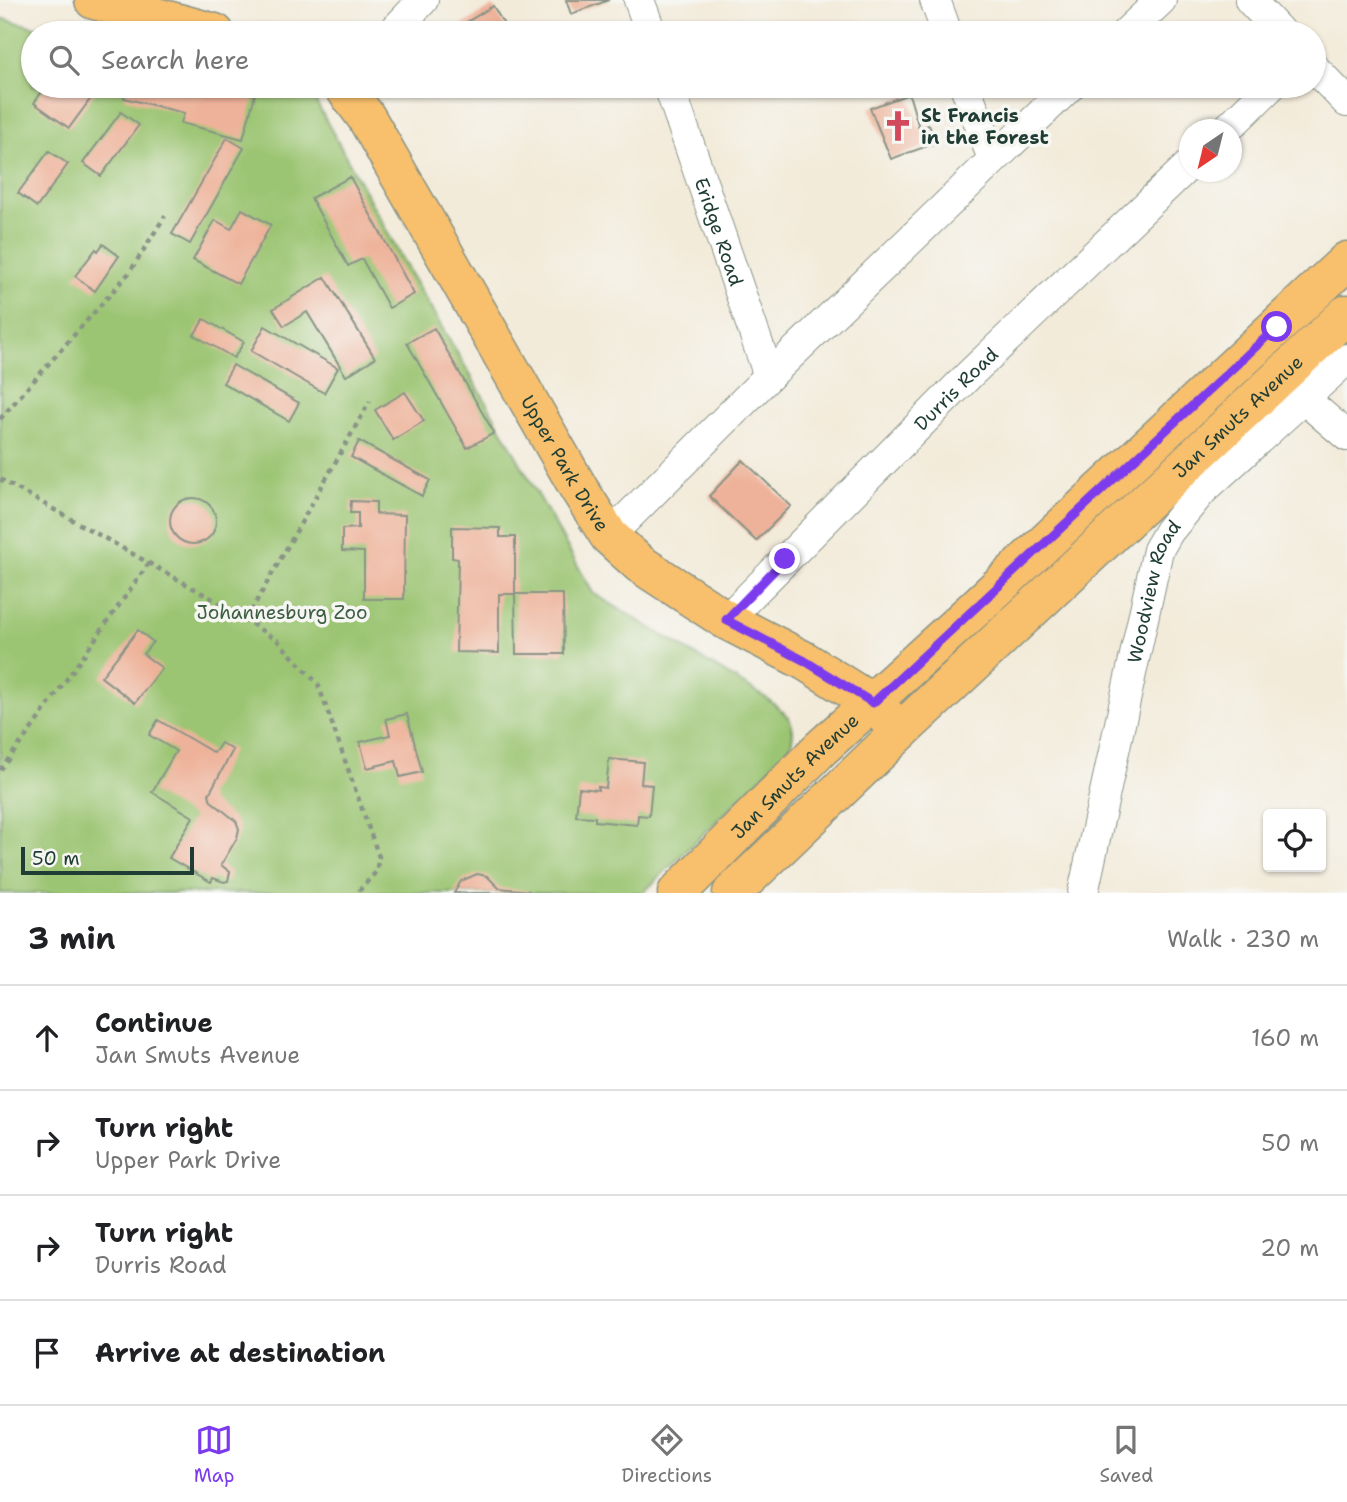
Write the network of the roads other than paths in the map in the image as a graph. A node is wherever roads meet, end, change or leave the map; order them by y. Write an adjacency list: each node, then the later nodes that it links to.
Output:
1 (94, 0): 7 (main road)
2 (423, 0): 8 (street)
3 (639, 0): 9 (street)
4 (936, 0): 10 (street)
5 (1161, 0): 11 (street)
6 (1250, 0): 12 (street)
7 (171, 21)
8 (403, 21)
9 (647, 21)
10 (943, 21)
11 (1139, 21)
12 (1270, 21)
13 (1326, 80): 19 (street)
14 (352, 98): 29 (main road, Upper Park Drive)
15 (673, 98): 26 (street, Eridge Road)
16 (970, 98): 21 (street)
17 (1057, 98): 21 (street)
18 (1259, 98): 20 (street)
19 (1347, 102)
20 (1237, 119)
21 (993, 159): 26 (street)
22 (1179, 174): 30 (street, Durris Road)
23 (1347, 261): 32 (main road, Jan Smuts Avenue)
24 (1347, 314): 33 (main road, Jan Smuts Avenue)
25 (1347, 359): 27 (street, Woodview Road)
26 (769, 376): 29 (street)
27 (1304, 399): 28 (street); 37 (street, Woodview Road)
28 (1347, 436)
29 (610, 536): 30 (main road, Upper Park Drive)
30 (726, 620): 31 (main road, Upper Park Drive)
31 (805, 661): 32 (main road, Upper Park Drive); 34 (main road)
32 (873, 703): 33 (main road, Upper Park Drive); 34 (main road, Jan Smuts Avenue)
33 (901, 731): 36 (main road, Jan Smuts Avenue)
34 (820, 749): 35 (main road, Jan Smuts Avenue)
35 (677, 893)
36 (733, 893)
37 (1083, 893)

